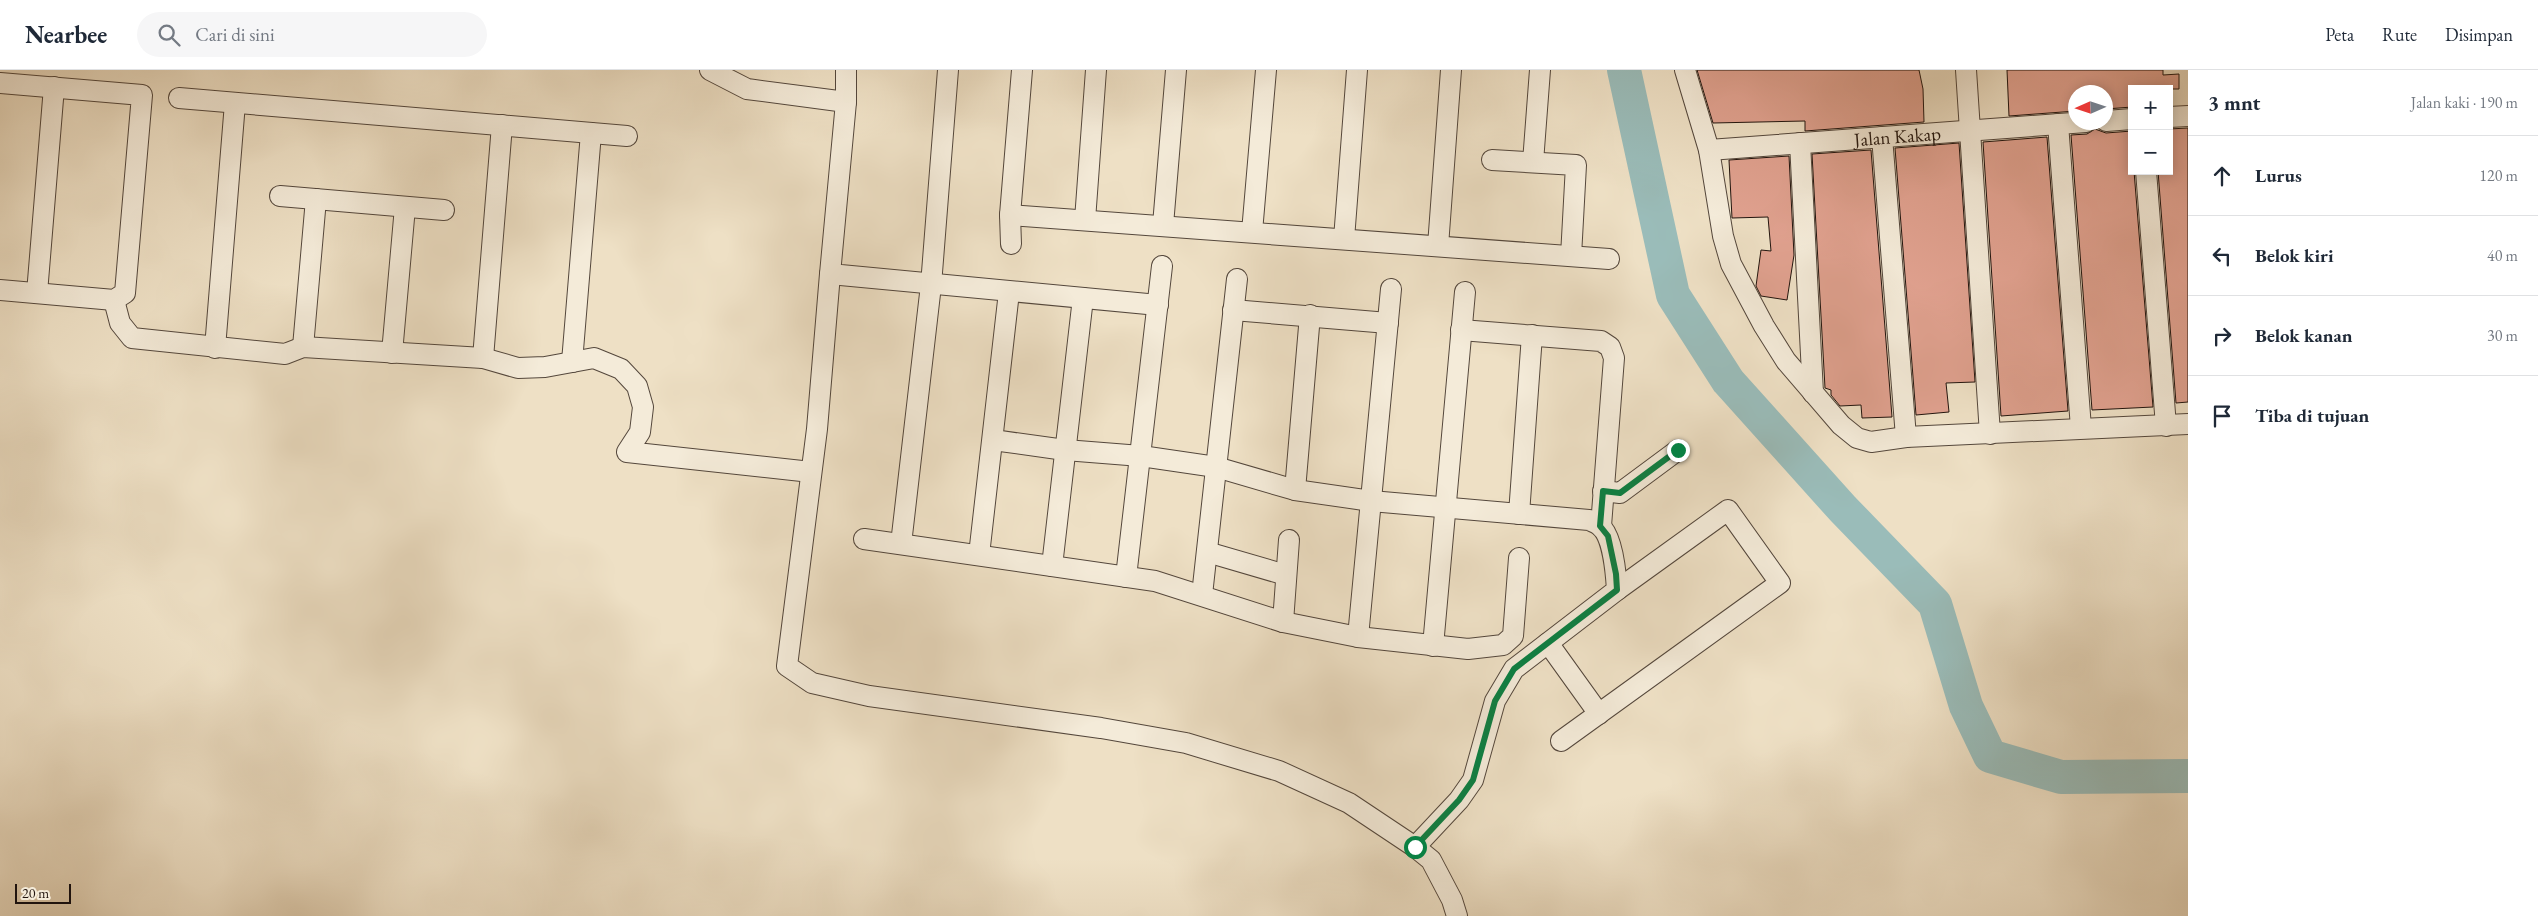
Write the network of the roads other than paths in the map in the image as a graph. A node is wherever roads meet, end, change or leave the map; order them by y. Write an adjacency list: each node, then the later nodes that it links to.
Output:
1 (710, 70): 13 (street)
2 (846, 70): 17 (street)
3 (948, 70): 51 (street)
4 (1022, 70): 39 (street)
5 (1096, 70): 40 (street)
6 (1176, 70): 41 (street)
7 (1266, 70): 42 (street)
8 (1357, 70): 43 (street)
9 (1451, 70): 45 (street)
10 (1540, 70): 33 (street)
11 (1685, 70): 31 (street)
12 (1966, 70): 26 (street)
13 (748, 79): 17 (street)
14 (0, 83): 15 (street)
15 (54, 87): 56 (street); 58 (street)
16 (179, 98): 18 (street)
17 (846, 102): 49 (street)
18 (236, 103): 25 (street); 66 (street)
19 (2188, 116): 20 (street)
20 (2173, 117)
21 (2128, 119): 22 (street)
22 (2113, 120)
23 (2068, 123): 24 (street, Jalan Kakap)
24 (2058, 124): 26 (street, Jalan Kakap); 73 (street)
25 (502, 125): 27 (street); 68 (street)
26 (1968, 132): 29 (street, Jalan Kakap); 74 (street)
27 (591, 133): 28 (street); 69 (street)
28 (627, 136)
29 (1882, 137): 30 (street, Jalan Kakap); 75 (street)
30 (1800, 143): 31 (street, Jalan Kakap); 70 (street)
31 (1709, 150): 70 (street)
32 (1492, 160): 33 (street)
33 (1533, 162): 46 (street)
34 (2146, 175): 72 (street)
35 (280, 196): 36 (street)
36 (316, 199): 37 (street); 65 (street)
37 (405, 207): 38 (street); 67 (street)
38 (444, 210)
39 (1010, 214): 40 (street); 44 (street)
40 (1085, 220): 41 (street)
41 (1163, 225): 42 (street)
42 (1252, 232): 43 (street)
43 (1344, 239): 45 (street)
44 (1011, 244)
45 (1438, 246): 46 (street)
46 (1571, 256): 47 (street)
47 (1609, 259)
48 (1162, 266): 59 (street)
49 (830, 274): 51 (street); 81 (street)
50 (1237, 279): 60 (street)
51 (931, 285): 54 (street); 90 (street)
52 (1391, 289): 62 (street)
53 (0, 290): 56 (street)
54 (1009, 292): 57 (street); 76 (street)
55 (1465, 292): 63 (street)
56 (37, 293): 58 (street)
57 (1083, 298): 59 (street); 77 (street)
58 (114, 300): 66 (street)
59 (1158, 305): 79 (street)
60 (1234, 310): 61 (street); 80 (street)
61 (1310, 315): 62 (street); 82 (street)
62 (1388, 322): 84 (street)
63 (1461, 330): 64 (street); 85 (street)
64 (1532, 335): 83 (street); 86 (street)
65 (303, 347): 66 (street); 67 (street)
66 (215, 348)
67 (392, 353): 68 (street)
68 (483, 358): 69 (street)
69 (572, 362): 81 (street)
70 (1813, 392): 75 (street)
71 (2188, 424): 72 (street)
72 (2166, 426): 73 (street)
73 (2081, 428): 74 (street)
74 (1990, 434): 75 (street)
75 (1906, 437)
76 (993, 440): 77 (street); 92 (street)
77 (1065, 450): 79 (street); 94 (street)
78 (1678, 450): 83 (street)
79 (1140, 456): 80 (street); 96 (street)
80 (1216, 468): 82 (street); 91 (street)
81 (812, 472): 105 (street)
82 (1295, 490): 84 (street)
83 (1603, 491): 87 (street)
84 (1371, 502): 85 (street); 100 (street)
85 (1446, 506): 86 (street); 102 (street)
86 (1519, 514): 87 (street)
87 (1600, 526): 97 (street)
88 (864, 539): 90 (street)
89 (1288, 540): 95 (street)
90 (901, 544): 92 (street)
91 (1207, 552): 95 (street); 98 (street)
92 (979, 555): 94 (street)
93 (1519, 558): 102 (street)
94 (1052, 566): 96 (street)
95 (1286, 575): 99 (street)
96 (1126, 577): 98 (street)
97 (1617, 590): 101 (street); 103 (street)
98 (1202, 595): 99 (street)
99 (1283, 622): 100 (street)
100 (1358, 636): 102 (street)
101 (1548, 643): 103 (street); 105 (street)
102 (1433, 646)
103 (1598, 714): 104 (street)
104 (1561, 741)
105 (1415, 847): 106 (street)
106 (1458, 916)

